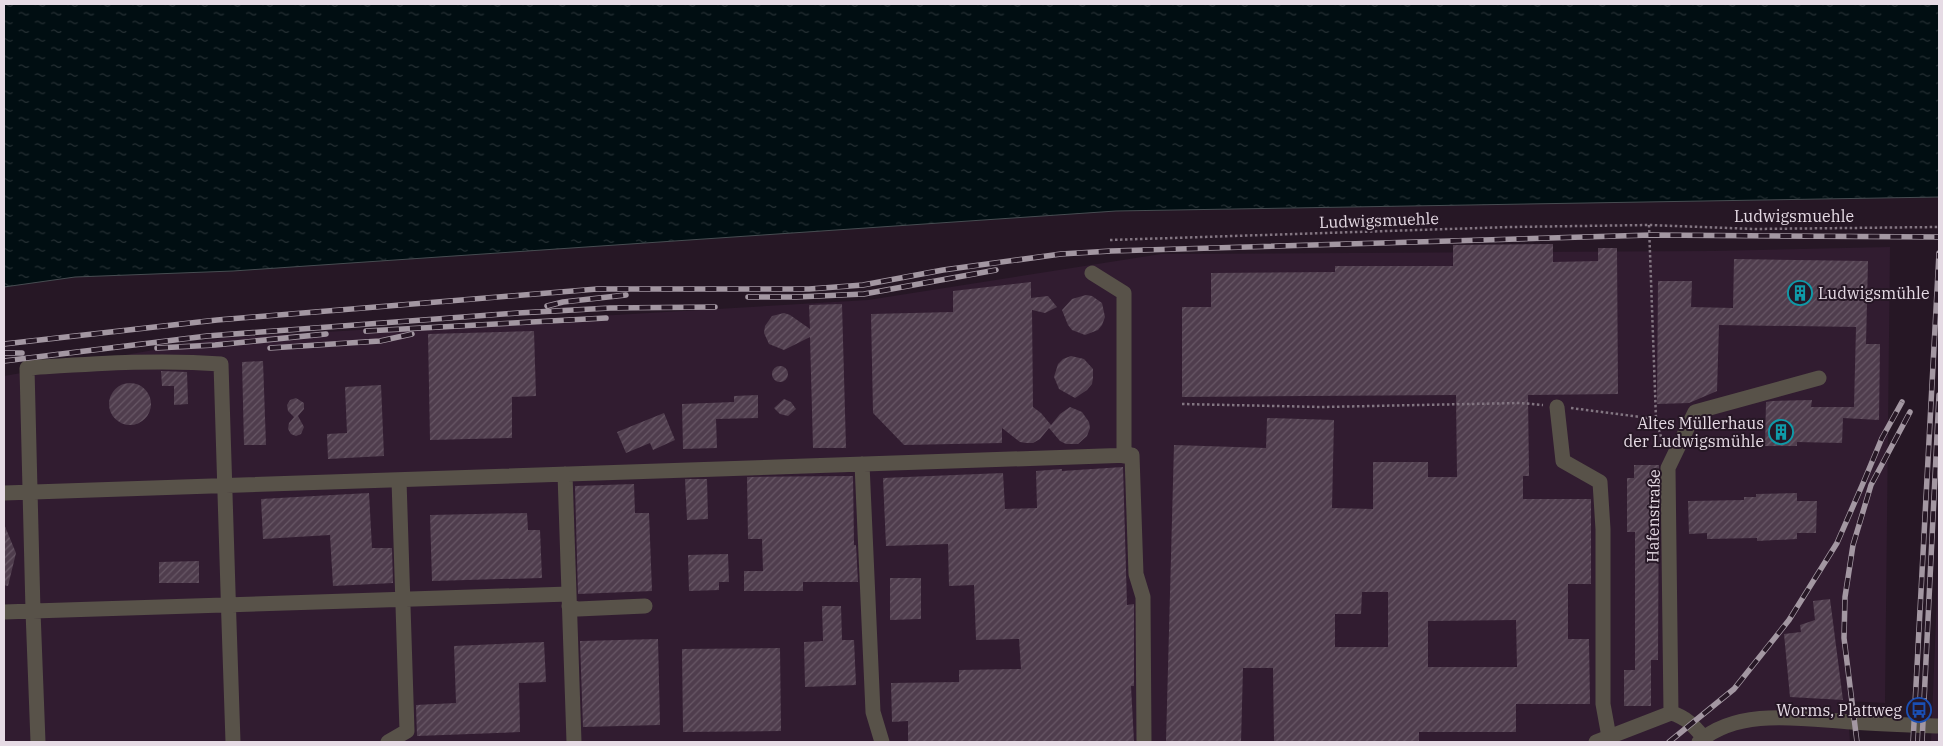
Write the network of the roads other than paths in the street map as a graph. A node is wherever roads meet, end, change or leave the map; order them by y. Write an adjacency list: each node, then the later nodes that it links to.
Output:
1 (1092, 273): 4 (street)
2 (1819, 378): 17 (street, Hafenstraße)
3 (1558, 407): 19 (street)
4 (1124, 456): 5 (street); 26 (street)
5 (862, 464): 6 (street); 25 (street)
6 (565, 474): 7 (street); 12 (street)
7 (399, 480): 8 (street); 11 (street)
8 (224, 486): 9 (street); 9 (street); 13 (street)
9 (30, 492): 10 (street); 15 (street)
10 (4, 493)
11 (403, 599): 12 (street); 13 (street); 23 (street)
12 (569, 600): 14 (street); 24 (street)
13 (228, 605): 15 (street); 22 (street)
14 (645, 606)
15 (33, 611): 16 (street); 21 (street)
16 (4, 612)
17 (1671, 713): 19 (street); 20 (street)
18 (1939, 726): 20 (street)
19 (1602, 740)
20 (1702, 740)
21 (38, 742)
22 (232, 742)
23 (388, 742)
24 (574, 742)
25 (882, 742)
26 (1144, 742)

